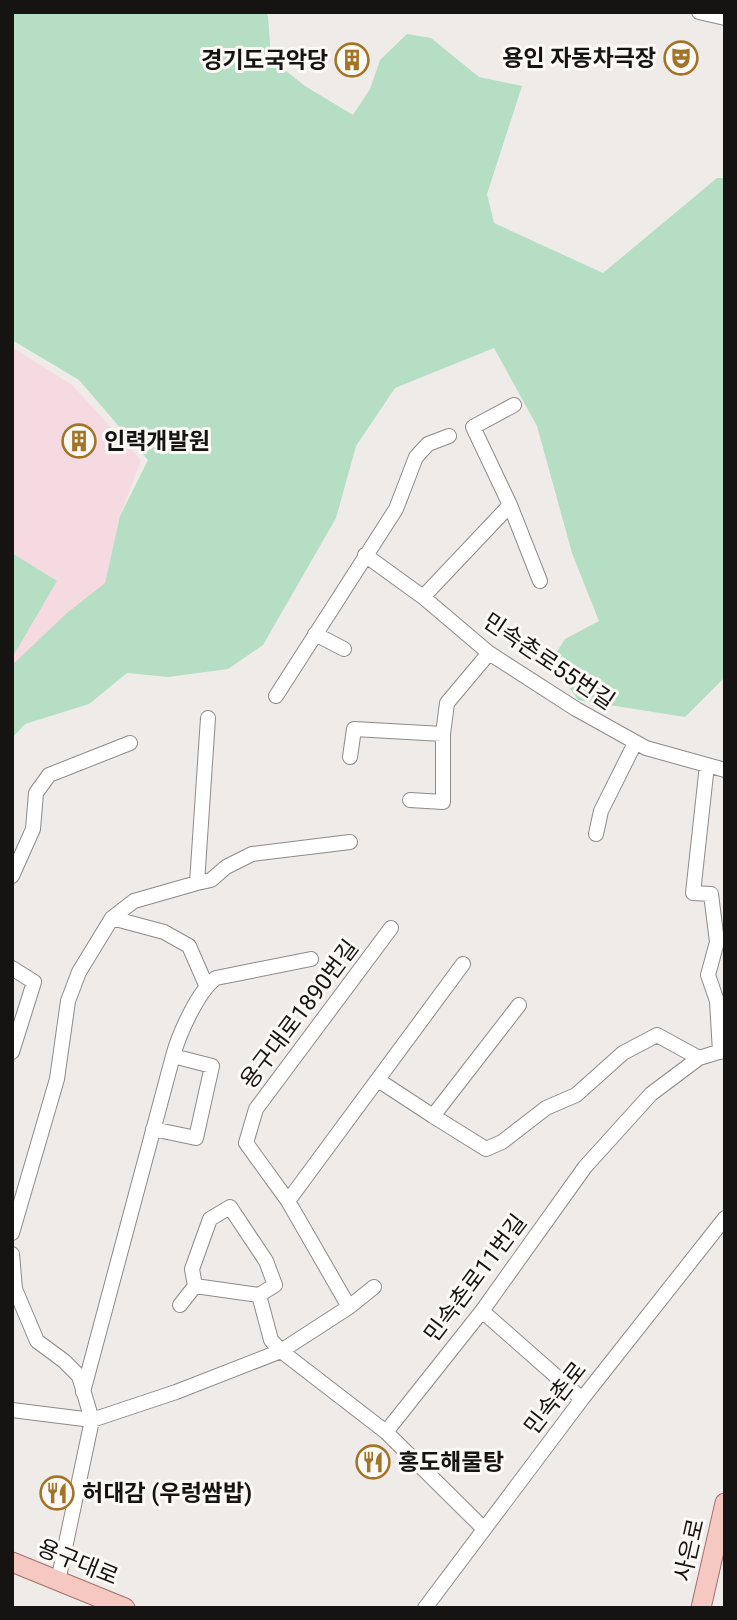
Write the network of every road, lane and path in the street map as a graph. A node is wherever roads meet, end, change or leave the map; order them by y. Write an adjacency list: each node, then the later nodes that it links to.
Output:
1 (699, 12): 2 (street)
2 (725, 18)
3 (514, 405): 5 (street)
4 (449, 436): 6 (street)
5 (510, 505): 7 (street); 8 (street)
6 (366, 555): 8 (street, 민속촌로55번길); 9 (street)
7 (540, 581)
8 (423, 597): 11 (street, 민속촌로55번길)
9 (315, 634): 10 (street); 12 (street)
10 (344, 649)
11 (489, 653): 14 (street); 16 (street, 민속촌로55번길)
12 (276, 696)
13 (208, 718): 24 (street)
14 (443, 734): 17 (street); 20 (street)
15 (130, 743): 23 (street)
16 (635, 743): 18 (street, 민속촌로55번길); 21 (street)
17 (350, 757)
18 (706, 765): 19 (street, 민속촌로55번길); 33 (street)
19 (725, 770)
20 (410, 800)
21 (596, 834)
22 (350, 842): 24 (street)
23 (12, 876)
24 (197, 883): 25 (street)
25 (112, 918): 30 (street); 42 (street)
26 (391, 928): 40 (street, 용구대로1890번길)
27 (312, 959): 30 (street, 용구대로1890번길)
28 (463, 964): 37 (street)
29 (12, 968): 32 (street)
30 (206, 985): 35 (street)
31 (519, 1005): 38 (street)
32 (16, 1027): 34 (street)
33 (722, 1051): 36 (street, 민속촌로11번길)
34 (12, 1052)
35 (173, 1056): 39 (street); 39 (street, 용구대로1890번길)
36 (699, 1058): 38 (street); 49 (street, 민속촌로11번길)
37 (378, 1080): 38 (street); 40 (street)
38 (433, 1116)
39 (153, 1129): 51 (street)
40 (288, 1201): 48 (street, 용구대로1890번길)
41 (725, 1218): 52 (street, 민속촌로)
42 (12, 1233)
43 (12, 1254): 51 (street)
44 (195, 1286): 46 (street); 46 (street); 47 (street)
45 (373, 1287): 48 (street)
46 (259, 1295): 50 (street)
47 (180, 1305)
48 (349, 1307): 50 (street)
49 (482, 1311): 52 (street); 55 (street, 민속촌로11번길)
50 (281, 1351): 54 (street); 55 (street)
51 (83, 1392): 54 (street)
52 (582, 1399): 57 (street, 민속촌로)
53 (12, 1410): 54 (street)
54 (92, 1420): 59 (street)
55 (386, 1432): 57 (street)
56 (725, 1503): 62 (main road, 사은로)
57 (484, 1529): 61 (street, 민속촌로)
58 (12, 1562): 59 (main road, 용구대로)
59 (58, 1581): 60 (main road, 용구대로)
60 (125, 1608)
61 (425, 1608)
62 (701, 1608)

